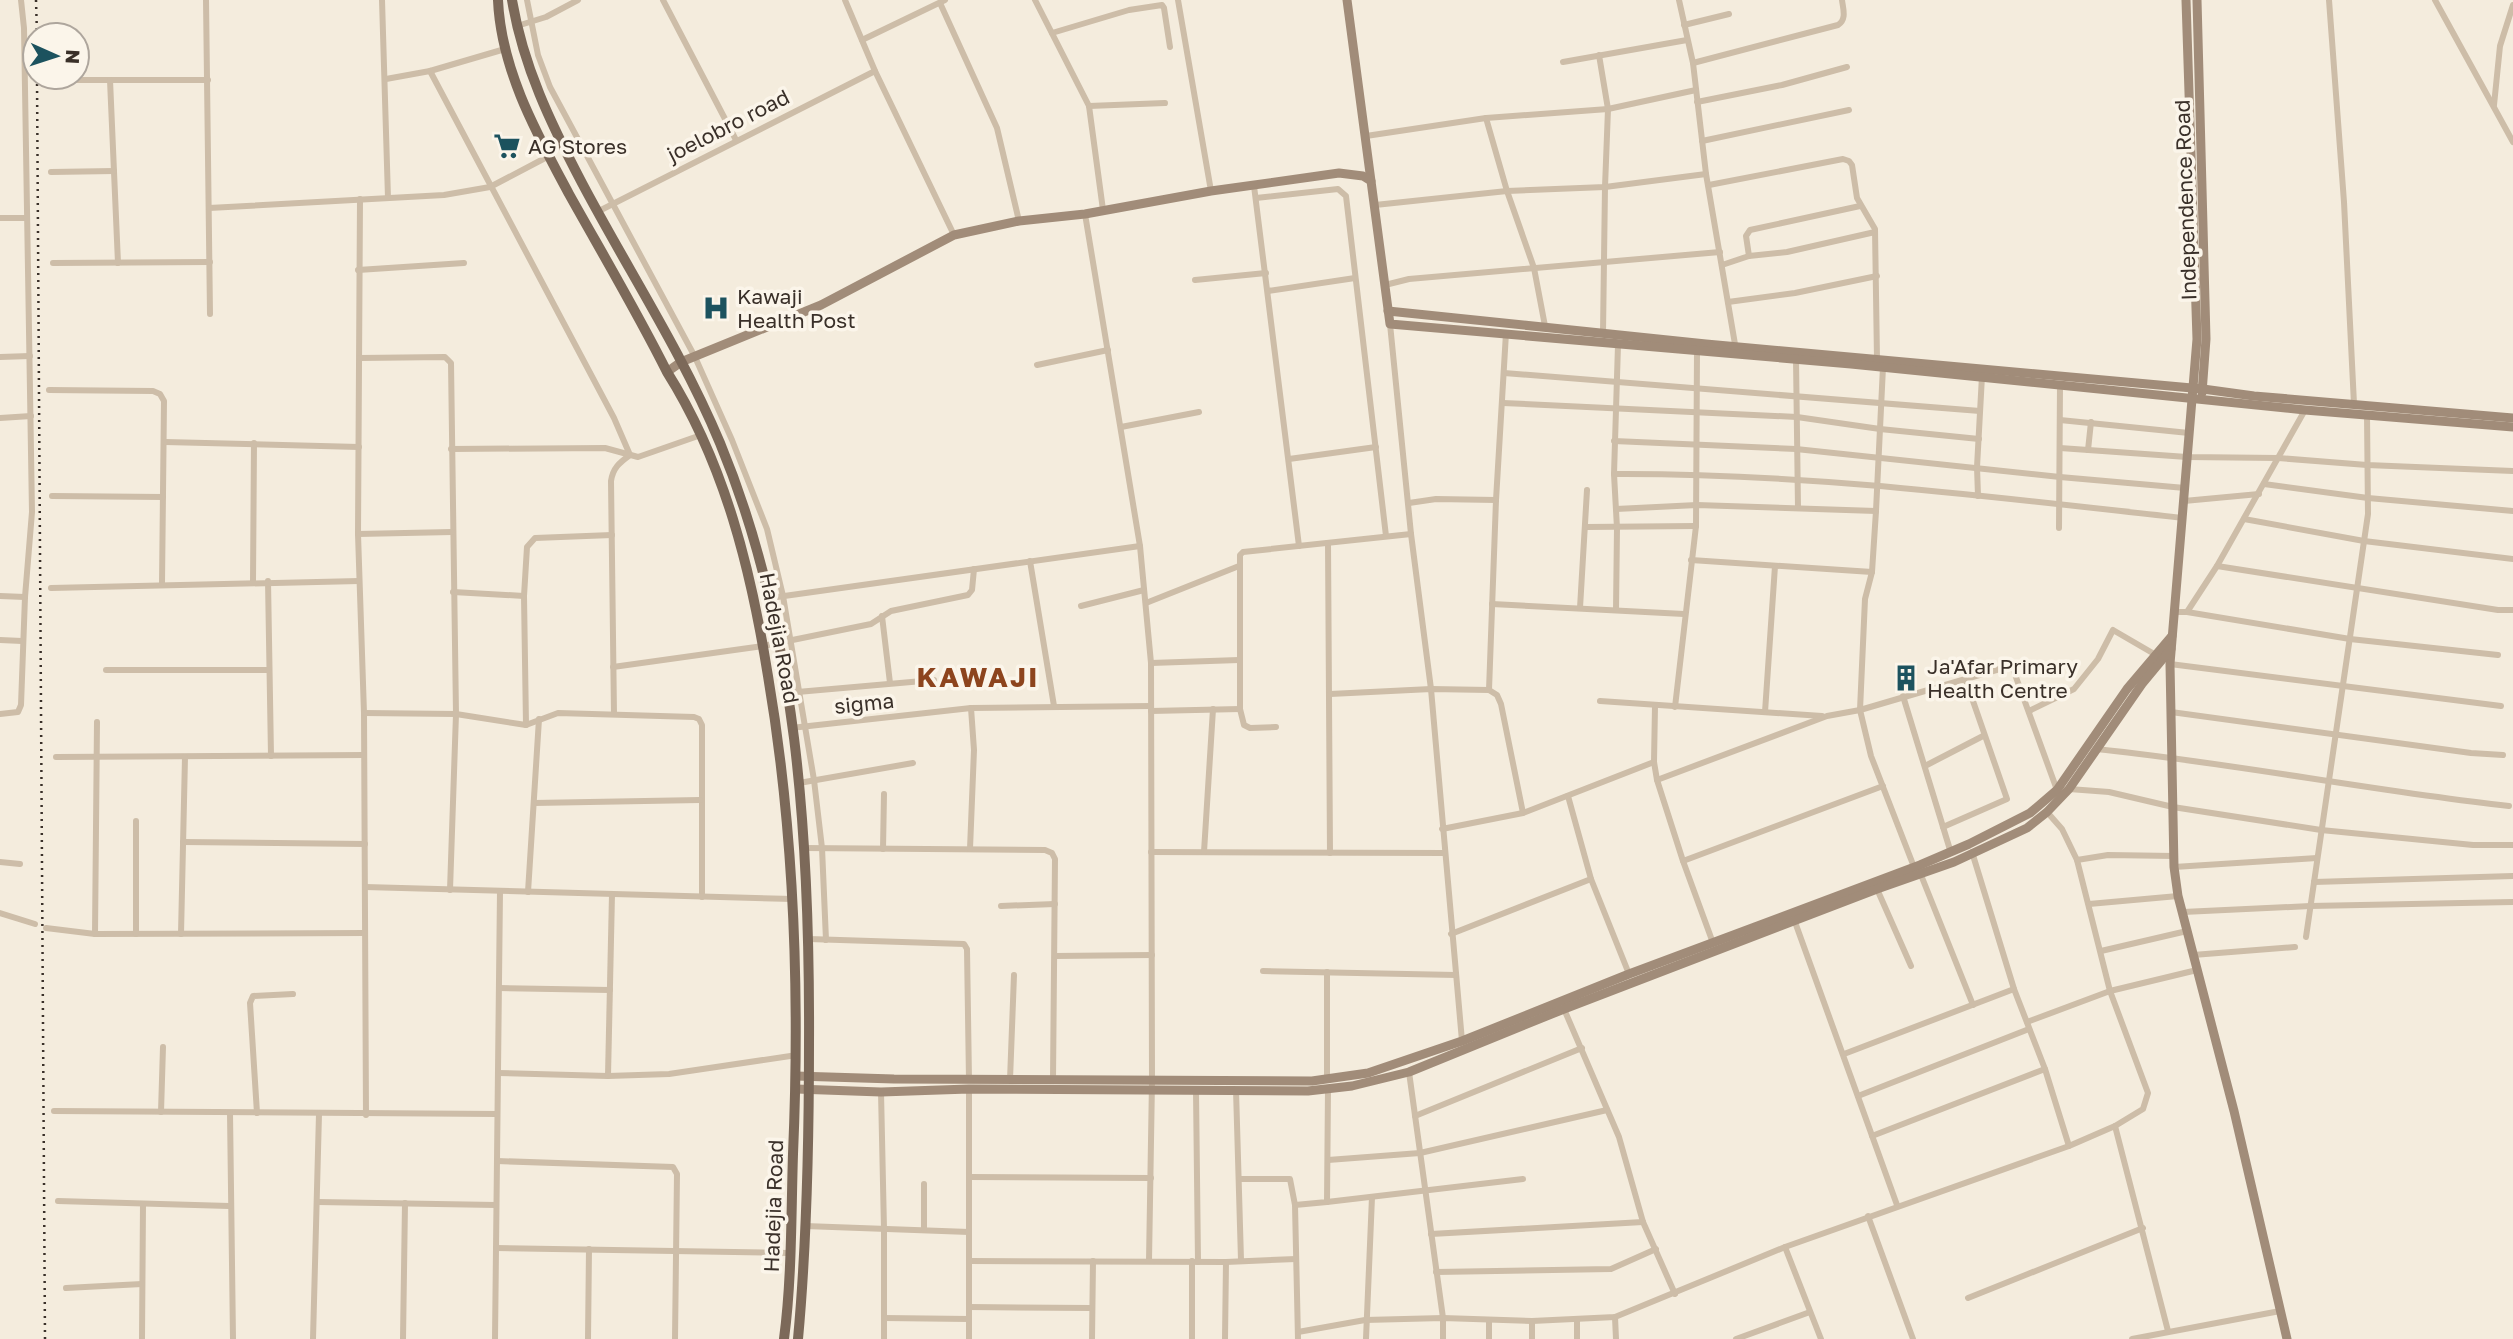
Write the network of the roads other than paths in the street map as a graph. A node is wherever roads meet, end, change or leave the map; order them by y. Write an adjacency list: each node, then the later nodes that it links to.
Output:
1 (21, 0): 76 (street)
2 (206, 0): 41 (street)
3 (383, 0): 38 (street)
4 (498, 0): 31 (main road, Hadejia Road)
5 (512, 0): 26 (main road, Hadejia Road)
6 (527, 0): 24 (street)
7 (578, 0): 24 (street)
8 (663, 0): 51 (street)
9 (845, 0): 28 (street)
10 (1035, 0): 27 (street)
11 (1127, 0): 22 (street)
12 (1178, 0): 63 (street)
13 (1346, 0): 50 (street)
14 (1679, 0): 25 (street)
15 (1842, 0): 34 (street)
16 (2186, 0): 122 (street, Independence Road)
17 (2197, 0): 122 (street, Independence Road)
18 (2329, 0): 126 (street)
19 (2435, 0): 46 (street)
20 (942, 1): 28 (street); 77 (street)
21 (2513, 5): 46 (street)
22 (1129, 10): 27 (street); 30 (street)
23 (1729, 14): 25 (street)
24 (530, 22): 26 (street); 68 (street)
25 (1684, 24): 29 (street)
26 (517, 26): 73 (main road, Hadejia Road)
27 (1052, 33): 45 (street)
28 (862, 40): 37 (street)
29 (1687, 40): 32 (street); 34 (street)
30 (1170, 47)
31 (505, 49): 36 (street); 54 (main road, Hadejia Road)
32 (1599, 55): 33 (street); 47 (street)
33 (1563, 62)
34 (1693, 63): 42 (street)
35 (1847, 67): 43 (street)
36 (430, 71): 38 (street); 61 (street)
37 (875, 71): 51 (street, joelobro road); 79 (street)
38 (386, 79): 66 (street)
39 (91, 80): 40 (street)
40 (110, 80): 41 (street); 55 (street)
41 (208, 80): 71 (street)
42 (1696, 90): 43 (street); 47 (street)
43 (1697, 102): 52 (street)
44 (1165, 103): 45 (street)
45 (1089, 106): 72 (street)
46 (2493, 107): 53 (street)
47 (1608, 109): 49 (street); 62 (street)
48 (1849, 110): 52 (street)
49 (1486, 118): 50 (street); 64 (street)
50 (1366, 136): 58 (street)
51 (736, 140): 68 (street, joelobro road)
52 (1702, 141): 57 (street)
53 (2513, 142)
54 (549, 156): 61 (street); 115 (main road, Hadejia Road)
55 (114, 171): 56 (street); 85 (street)
56 (51, 172)
57 (1706, 174): 59 (street); 62 (street)
58 (1371, 181): 60 (street); 69 (street)
59 (1709, 185): 70 (street); 80 (street)
60 (1254, 186): 63 (street); 67 (street)
61 (490, 187): 66 (street); 156 (street)
62 (1605, 187): 64 (street); 82 (street)
63 (1211, 191): 72 (street)
64 (1507, 191): 69 (street); 88 (street)
65 (360, 198): 66 (street); 71 (street); 89 (street)
66 (388, 198)
67 (1256, 198): 90 (street); 92 (street)
68 (611, 205): 73 (street, joelobro road); 109 (street)
69 (1375, 205): 94 (street)
70 (1860, 206): 78 (street); 81 (street)
71 (209, 208): 83 (street)
72 (1103, 210): 74 (street)
73 (597, 212): 112 (main road, Hadejia Road)
74 (1085, 214): 77 (street); 104 (street)
75 (0, 218): 76 (street)
76 (27, 218): 107 (street)
77 (1019, 221): 79 (street)
78 (1875, 232): 81 (street); 91 (street)
79 (954, 235): 109 (street)
80 (1720, 252): 82 (street); 87 (street)
81 (1749, 256): 87 (street)
82 (1605, 261): 88 (street); 102 (street)
83 (209, 262): 85 (street); 98 (street)
84 (53, 263): 85 (street)
85 (118, 263)
86 (464, 264): 89 (street)
87 (1722, 265): 96 (street)
88 (1534, 268): 94 (street); 100 (street)
89 (358, 270): 110 (street)
90 (1266, 273): 93 (street); 95 (street)
91 (1877, 276): 96 (street); 113 (street)
92 (1355, 278): 95 (street); 151 (street)
93 (1195, 280)
94 (1385, 285): 97 (street)
95 (1268, 291): 160 (street)
96 (1728, 302): 105 (street)
97 (1388, 311): 99 (street); 100 (street)
98 (210, 314)
99 (1390, 324): 101 (street); 179 (street)
100 (1545, 326): 102 (street)
101 (1506, 333): 103 (street); 116 (street)
102 (1603, 333): 105 (street)
103 (1618, 345): 106 (street); 118 (street)
104 (1108, 350): 114 (street); 140 (street)
105 (1736, 351): 106 (street); 111 (street); 113 (street)
106 (1697, 352): 120 (street)
107 (30, 356): 108 (street); 133 (street)
108 (0, 357)
109 (695, 357): 112 (street); 219 (street)
110 (360, 358): 150 (street); 153 (street)
111 (1796, 359): 113 (street); 123 (street)
112 (681, 362): 115 (street); 221 (main road, Hadejia Road)
113 (1880, 363): 117 (street); 122 (street); 124 (street)
114 (1037, 365)
115 (667, 372): 144 (main road, Hadejia Road)
116 (1504, 373): 118 (street); 125 (street)
117 (1982, 376): 119 (street); 129 (street)
118 (1617, 381): 120 (street); 127 (street)
119 (2060, 385): 122 (street); 137 (street)
120 (1698, 387): 123 (street); 131 (street)
121 (49, 390): 147 (street)
122 (2197, 393): 126 (street); 128 (street); 143 (street)
123 (1798, 395): 124 (street); 134 (street)
124 (1882, 401): 129 (street); 142 (street)
125 (1503, 402): 127 (street); 177 (street)
126 (2354, 404): 138 (street)
127 (1616, 409): 131 (street); 146 (street)
128 (2305, 410): 132 (street); 159 (street)
129 (1980, 411): 145 (street)
130 (1199, 412): 140 (street)
131 (1698, 413): 134 (street); 149 (street)
132 (2367, 415): 138 (street); 161 (street)
133 (31, 416): 135 (street); 220 (street)
134 (1797, 417): 142 (street); 154 (street)
135 (0, 418)
136 (2513, 418): 138 (street)
137 (2060, 420): 139 (street); 152 (street)
138 (2486, 420): 141 (street)
139 (2091, 422): 143 (street); 155 (street)
140 (1121, 427): 199 (street)
141 (2513, 427)
142 (1880, 429): 145 (street); 157 (street)
143 (2189, 433): 158 (street)
144 (701, 435): 156 (street); 238 (main road, Hadejia Road)
145 (1979, 439): 162 (street)
146 (1614, 441): 149 (street); 164 (street)
147 (164, 442): 148 (street); 175 (street)
148 (254, 443): 150 (street); 211 (street)
149 (1698, 443): 154 (street); 165 (street)
150 (359, 447): 193 (street)
151 (1376, 447): 160 (street); 196 (street)
152 (2060, 448): 155 (street); 166 (street)
153 (451, 449): 156 (street); 192 (street)
154 (1796, 449): 157 (street); 167 (street)
155 (2088, 450): 158 (street)
156 (629, 455): 195 (street)
157 (1879, 457): 162 (street); 169 (street)
158 (2187, 457): 159 (street); 170 (street)
159 (2278, 458): 161 (street); 168 (street)
160 (1289, 459): 200 (street)
161 (2367, 465): 163 (street); 176 (street)
162 (1977, 467): 166 (street); 174 (street)
163 (2513, 471)
164 (1614, 474): 165 (street); 183 (street)
165 (1696, 474): 167 (street); 180 (street)
166 (2060, 477): 170 (street); 181 (street)
167 (1797, 478): 169 (street); 182 (street)
168 (2264, 484): 172 (street); 176 (street)
169 (1877, 485): 174 (street); 184 (street)
170 (2185, 488): 178 (street)
171 (1587, 491): 189 (street)
172 (2259, 494): 178 (street); 187 (street)
173 (52, 496): 175 (street)
174 (1978, 496): 181 (street)
175 (163, 497): 212 (street)
176 (2368, 498): 185 (street); 197 (street)
177 (1496, 500): 179 (street); 223 (street)
178 (2184, 501): 186 (street)
179 (1409, 503): 194 (street)
180 (1697, 505): 182 (street); 183 (street); 188 (street)
181 (2060, 505): 186 (street); 191 (street)
182 (1798, 508): 184 (street)
183 (1616, 509): 190 (street)
184 (1876, 511): 208 (street)
185 (2513, 511)
186 (2183, 518): 228 (street)
187 (2244, 520): 197 (street); 206 (street)
188 (1696, 526): 190 (street); 202 (street)
189 (1586, 527): 190 (street); 225 (street)
190 (1616, 528): 226 (street)
191 (2059, 528)
192 (452, 532): 193 (street); 216 (street)
193 (358, 534): 210 (street)
194 (1411, 534): 196 (street); 252 (street)
195 (611, 535): 218 (street); 245 (street)
196 (1386, 536): 198 (street)
197 (2364, 541): 201 (street); 214 (street)
198 (1328, 542): 200 (street); 256 (street)
199 (1140, 545): 203 (street); 215 (street)
200 (1299, 546): 204 (street)
201 (2513, 559)
202 (1691, 560): 205 (street); 230 (street)
203 (1030, 561): 207 (street); 259 (street)
204 (1239, 566): 222 (street); 242 (street)
205 (1775, 566): 208 (street); 269 (street)
206 (2217, 566): 214 (street); 229 (street)
207 (974, 569): 219 (street); 231 (street)
208 (1872, 572): 267 (street)
209 (268, 581): 210 (street); 211 (street); 247 (street)
210 (359, 581): 271 (street)
211 (253, 582): 212 (street)
212 (162, 584): 213 (street)
213 (51, 588)
214 (2357, 589): 227 (street); 233 (street)
215 (1144, 590): 222 (street); 224 (street)
216 (453, 592): 218 (street); 273 (street)
217 (0, 596): 220 (street)
218 (524, 596): 278 (street)
219 (783, 596): 221 (street); 236 (street)
220 (25, 597): 235 (street)
221 (770, 598): 237 (main road, Hadejia Road)
222 (1146, 603): 243 (street)
223 (1492, 604): 225 (street); 253 (street)
224 (1081, 606)
225 (1580, 608): 226 (street)
226 (1616, 610): 230 (street)
227 (2513, 610)
228 (2175, 611): 229 (street); 232 (street)
229 (2187, 612): 233 (street)
230 (1684, 614): 262 (street)
231 (881, 616): 236 (street); 250 (street)
232 (2172, 636): 239 (street); 240 (street)
233 (2350, 639): 241 (street); 251 (street)
234 (0, 640): 235 (street)
235 (22, 641): 272 (street)
236 (789, 641): 237 (street); 254 (street)
237 (778, 643): 238 (street); 255 (main road, Hadejia Road)
238 (764, 646): 245 (street); 347 (main road, Hadejia Road)
239 (2171, 649): 244 (street); 284 (street)
240 (2156, 655): 268 (street); 301 (street)
241 (2498, 655)
242 (1239, 660): 243 (street); 266 (street)
243 (1150, 663): 264 (street)
244 (2170, 664): 251 (street); 270 (street)
245 (613, 667): 274 (street)
246 (106, 670): 247 (street)
247 (269, 670): 287 (street)
248 (1965, 678): 257 (street); 268 (street); 283 (street)
249 (934, 680): 250 (street)
250 (890, 683): 254 (street)
251 (2343, 686): 261 (street); 282 (street)
252 (1431, 689): 253 (street); 256 (street); 312 (street)
253 (1489, 690): 309 (street)
254 (799, 692): 255 (street); 279 (street)
255 (786, 693): 281 (main road, Hadejia Road)
256 (1330, 694): 324 (street)
257 (1903, 696): 267 (street); 294 (street)
258 (1601, 701): 260 (street)
259 (1054, 706): 263 (street, sigma); 264 (street, sigma)
260 (1655, 706): 262 (street); 292 (street)
261 (2501, 706)
262 (1675, 707): 269 (street)
263 (971, 708): 279 (street, sigma); 321 (street)
264 (1151, 708): 265 (street, sigma); 322 (street)
265 (1213, 709): 266 (street, sigma); 323 (street)
266 (1240, 709): 280 (street)
267 (1860, 710): 275 (street); 299 (street)
268 (2029, 711): 301 (street)
269 (1765, 712): 275 (street)
270 (2171, 712): 282 (street); 291 (street)
271 (364, 713): 273 (street); 286 (street)
272 (0, 714)
273 (456, 714): 278 (street); 341 (street)
274 (614, 714): 276 (street); 304 (street)
275 (1827, 716): 296 (street)
276 (539, 719): 278 (street); 305 (street)
277 (97, 722): 289 (street)
278 (526, 724)
279 (805, 727): 281 (street, sigma); 295 (street)
280 (1276, 727)
281 (792, 728): 298 (main road, Hadejia Road)
282 (2336, 734): 285 (street); 297 (street)
283 (1983, 736): 294 (street); 311 (street)
284 (2096, 749): 291 (street); 300 (street)
285 (2502, 754)
286 (364, 755): 287 (street); 315 (street)
287 (271, 756): 290 (street)
288 (56, 757): 289 (street)
289 (96, 757): 290 (street); 360 (street)
290 (185, 757): 314 (street)
291 (2172, 757): 297 (street); 307 (street)
292 (1654, 762): 296 (street); 303 (street)
293 (913, 764): 295 (street)
294 (1925, 766): 311 (street)
295 (814, 780): 298 (street); 319 (street)
296 (1657, 780): 330 (street)
297 (2328, 782): 306 (street); 313 (street)
298 (799, 783): 318 (main road, Hadejia Road)
299 (1883, 786): 330 (street); 334 (street)
300 (2069, 789): 307 (street); 308 (street)
301 (2057, 790): 316 (street)
302 (884, 794): 320 (street)
303 (1567, 796): 309 (street); 337 (street)
304 (700, 800): 305 (street); 346 (street)
305 (534, 803): 343 (street)
306 (2509, 806)
307 (2173, 807): 313 (street); 331 (street)
308 (2047, 812): 327 (street); 329 (street)
309 (1523, 813): 312 (street)
310 (136, 821): 361 (street)
311 (1944, 827): 326 (street)
312 (1442, 829): 325 (street)
313 (2321, 830): 317 (street); 328 (street)
314 (183, 842): 315 (street); 362 (street)
315 (365, 844): 339 (street)
316 (1969, 844): 326 (street); 327 (street)
317 (2513, 845)
318 (804, 848): 319 (street); 365 (main road, Hadejia Road)
319 (822, 848): 320 (street); 366 (street)
320 (883, 849): 321 (street)
321 (970, 849): 349 (street)
322 (1151, 852): 323 (street); 370 (street)
323 (1204, 852): 324 (street)
324 (1330, 853): 325 (street)
325 (1444, 853): 363 (street)
326 (1951, 853): 334 (street)
327 (1972, 854): 335 (street); 382 (street)
328 (2317, 858): 331 (street); 338 (street)
329 (2077, 860): 331 (street); 350 (street)
330 (1683, 861): 367 (street)
331 (2174, 861): 345 (street)
332 (0, 862): 333 (street)
333 (20, 864)
334 (1914, 867): 367 (street)
335 (1922, 875): 340 (street); 386 (street)
336 (2513, 876): 338 (street)
337 (1591, 879): 363 (street); 378 (street)
338 (2314, 882): 352 (street)
339 (365, 887): 341 (street); 359 (street)
340 (1877, 889): 355 (street); 374 (street)
341 (450, 890): 342 (street)
342 (500, 891): 343 (street); 381 (street)
343 (527, 892): 344 (street)
344 (612, 894): 346 (street); 383 (street)
345 (2179, 895): 350 (street); 353 (street)
346 (702, 897): 347 (street)
347 (794, 899): 393 (main road, Hadejia Road)
348 (2513, 902): 352 (street)
349 (1055, 904): 351 (street); 372 (street)
350 (2089, 904): 369 (street)
351 (1001, 906)
352 (2310, 906): 353 (street); 364 (street)
353 (2183, 912): 358 (street)
354 (0, 913): 356 (street)
355 (1795, 922): 373 (street); 392 (street)
356 (34, 924)
357 (46, 928): 360 (street)
358 (2187, 931): 369 (street); 371 (street)
359 (365, 933): 362 (street); 418 (street)
360 (95, 934): 361 (street)
361 (136, 934): 362 (street)
362 (181, 934)
363 (1451, 934): 380 (street)
364 (2305, 937)
365 (809, 939): 366 (street); 399 (main road, Hadejia Road)
366 (826, 940): 402 (street)
367 (1713, 943): 373 (street)
368 (2295, 947): 371 (street)
369 (2101, 951): 384 (street)
370 (1152, 955): 372 (street); 404 (street)
371 (2193, 955): 375 (street)
372 (1055, 956): 401 (street)
373 (1678, 961): 378 (street); 387 (street)
374 (1911, 966)
375 (2197, 970): 384 (street); 470 (street)
376 (1263, 971): 377 (street)
377 (1327, 972): 380 (street); 403 (street)
378 (1629, 974): 389 (street)
379 (1014, 975): 400 (street)
380 (1456, 975): 389 (street)
381 (499, 988): 383 (street); 396 (street)
382 (2014, 989): 386 (street); 388 (street)
383 (610, 990): 397 (street)
384 (2110, 992): 388 (street); 420 (street)
385 (293, 994): 415 (street)
386 (1973, 1005): 392 (street)
387 (1564, 1009): 391 (street); 395 (street)
388 (2028, 1025): 394 (street); 410 (street)
389 (1462, 1041): 403 (street)
390 (163, 1047): 413 (street)
391 (1582, 1048): 411 (street); 419 (street)
392 (1844, 1054): 410 (street)
393 (797, 1055): 397 (street); 398 (main road, Hadejia Road)
394 (2045, 1069): 421 (street); 422 (street)
395 (1409, 1072): 403 (street); 419 (street)
396 (498, 1073): 397 (street); 417 (street)
397 (608, 1076)
398 (796, 1076): 399 (street); 405 (main road, Hadejia Road)
399 (809, 1076): 402 (street); 406 (main road, Hadejia Road)
400 (1010, 1080): 401 (street); 402 (street)
401 (1054, 1080): 404 (street)
402 (969, 1084): 404 (street); 409 (street); 426 (street)
403 (1327, 1085): 404 (street); 407 (street); 424 (street)
404 (1152, 1086): 408 (street); 427 (street)
405 (796, 1089): 406 (street); 455 (main road, Hadejia Road)
406 (809, 1089): 409 (street); 444 (main road, Hadejia Road)
407 (1237, 1090): 408 (street); 428 (street)
408 (1196, 1091): 461 (street)
409 (881, 1092): 445 (street)
410 (1858, 1096): 421 (street)
411 (1607, 1110): 423 (street); 443 (street)
412 (54, 1111): 413 (street)
413 (161, 1112): 414 (street)
414 (230, 1113): 415 (street); 441 (street)
415 (257, 1113): 416 (street)
416 (319, 1114): 418 (street); 434 (street)
417 (497, 1114): 418 (street); 425 (street)
418 (366, 1115)
419 (1415, 1116): 423 (street)
420 (2115, 1126): 422 (street); 446 (street)
421 (1872, 1136): 440 (street)
422 (2069, 1146): 440 (street)
423 (1420, 1153): 424 (street); 431 (street)
424 (1328, 1160): 435 (street)
425 (497, 1161): 438 (street); 453 (street)
426 (969, 1177): 427 (street); 448 (street)
427 (1151, 1178): 460 (street)
428 (1240, 1179): 439 (street); 456 (street)
429 (1523, 1179): 431 (street)
430 (924, 1184): 447 (street)
431 (1425, 1191): 432 (street); 449 (street)
432 (1372, 1197): 435 (street); 476 (street)
433 (58, 1201): 437 (street)
434 (318, 1202): 436 (street); 484 (street)
435 (1327, 1202): 439 (street)
436 (405, 1203): 438 (street); 485 (street)
437 (142, 1204): 441 (street); 464 (street)
438 (496, 1205): 451 (street)
439 (1295, 1205): 457 (street)
440 (1898, 1205): 442 (street)
441 (229, 1206): 483 (street)
442 (1868, 1216): 450 (street); 504 (street)
443 (1643, 1222): 449 (street); 454 (street)
444 (805, 1226): 445 (street); 490 (main road, Hadejia Road)
445 (884, 1228): 447 (street); 473 (street)
446 (2143, 1228): 467 (street); 480 (street)
447 (923, 1230): 448 (street)
448 (969, 1232): 458 (street)
449 (1431, 1234): 463 (street)
450 (1785, 1247): 466 (street); 471 (street)
451 (496, 1248): 452 (street); 486 (street)
452 (589, 1249): 453 (street); 487 (street)
453 (675, 1250): 455 (street); 488 (street)
454 (1656, 1250): 463 (street); 466 (street)
455 (789, 1253): 489 (main road, Hadejia Road)
456 (1241, 1259): 457 (street); 462 (street)
457 (1296, 1259): 481 (street)
458 (970, 1261): 459 (street); 468 (street)
459 (1093, 1261): 460 (street); 469 (street)
460 (1149, 1261): 461 (street)
461 (1195, 1261): 462 (street); 494 (street)
462 (1226, 1262): 495 (street)
463 (1436, 1272): 474 (street)
464 (142, 1284): 465 (street); 482 (street)
465 (66, 1288)
466 (1675, 1294): 472 (street)
467 (1968, 1297)
468 (969, 1307): 469 (street); 475 (street)
469 (1091, 1308): 493 (street)
470 (2280, 1311): 480 (street); 506 (street)
471 (1810, 1312): 502 (street); 503 (street)
472 (1615, 1317): 477 (street); 501 (street)
473 (884, 1318): 475 (street); 491 (street)
474 (1443, 1318): 476 (street); 479 (street); 497 (street)
475 (969, 1319): 492 (street)
476 (1365, 1320): 481 (street); 496 (street)
477 (1577, 1320): 478 (street); 500 (street)
478 (1532, 1321): 479 (street); 499 (street)
479 (1489, 1322): 498 (street)
480 (2168, 1331): 505 (street)
481 (1298, 1335)
482 (142, 1339)
483 (233, 1339)
484 (313, 1339)
485 (403, 1339)
486 (495, 1339)
487 (588, 1339)
488 (675, 1339)
489 (784, 1339)
490 (798, 1339)
491 (884, 1339)
492 (969, 1339)
493 (1092, 1339)
494 (1192, 1339)
495 (1225, 1339)
496 (1366, 1339)
497 (1443, 1339)
498 (1489, 1339)
499 (1532, 1339)
500 (1577, 1339)
501 (1616, 1339)
502 (1736, 1339)
503 (1821, 1339)
504 (1913, 1339)
505 (2132, 1339)
506 (2287, 1339)

